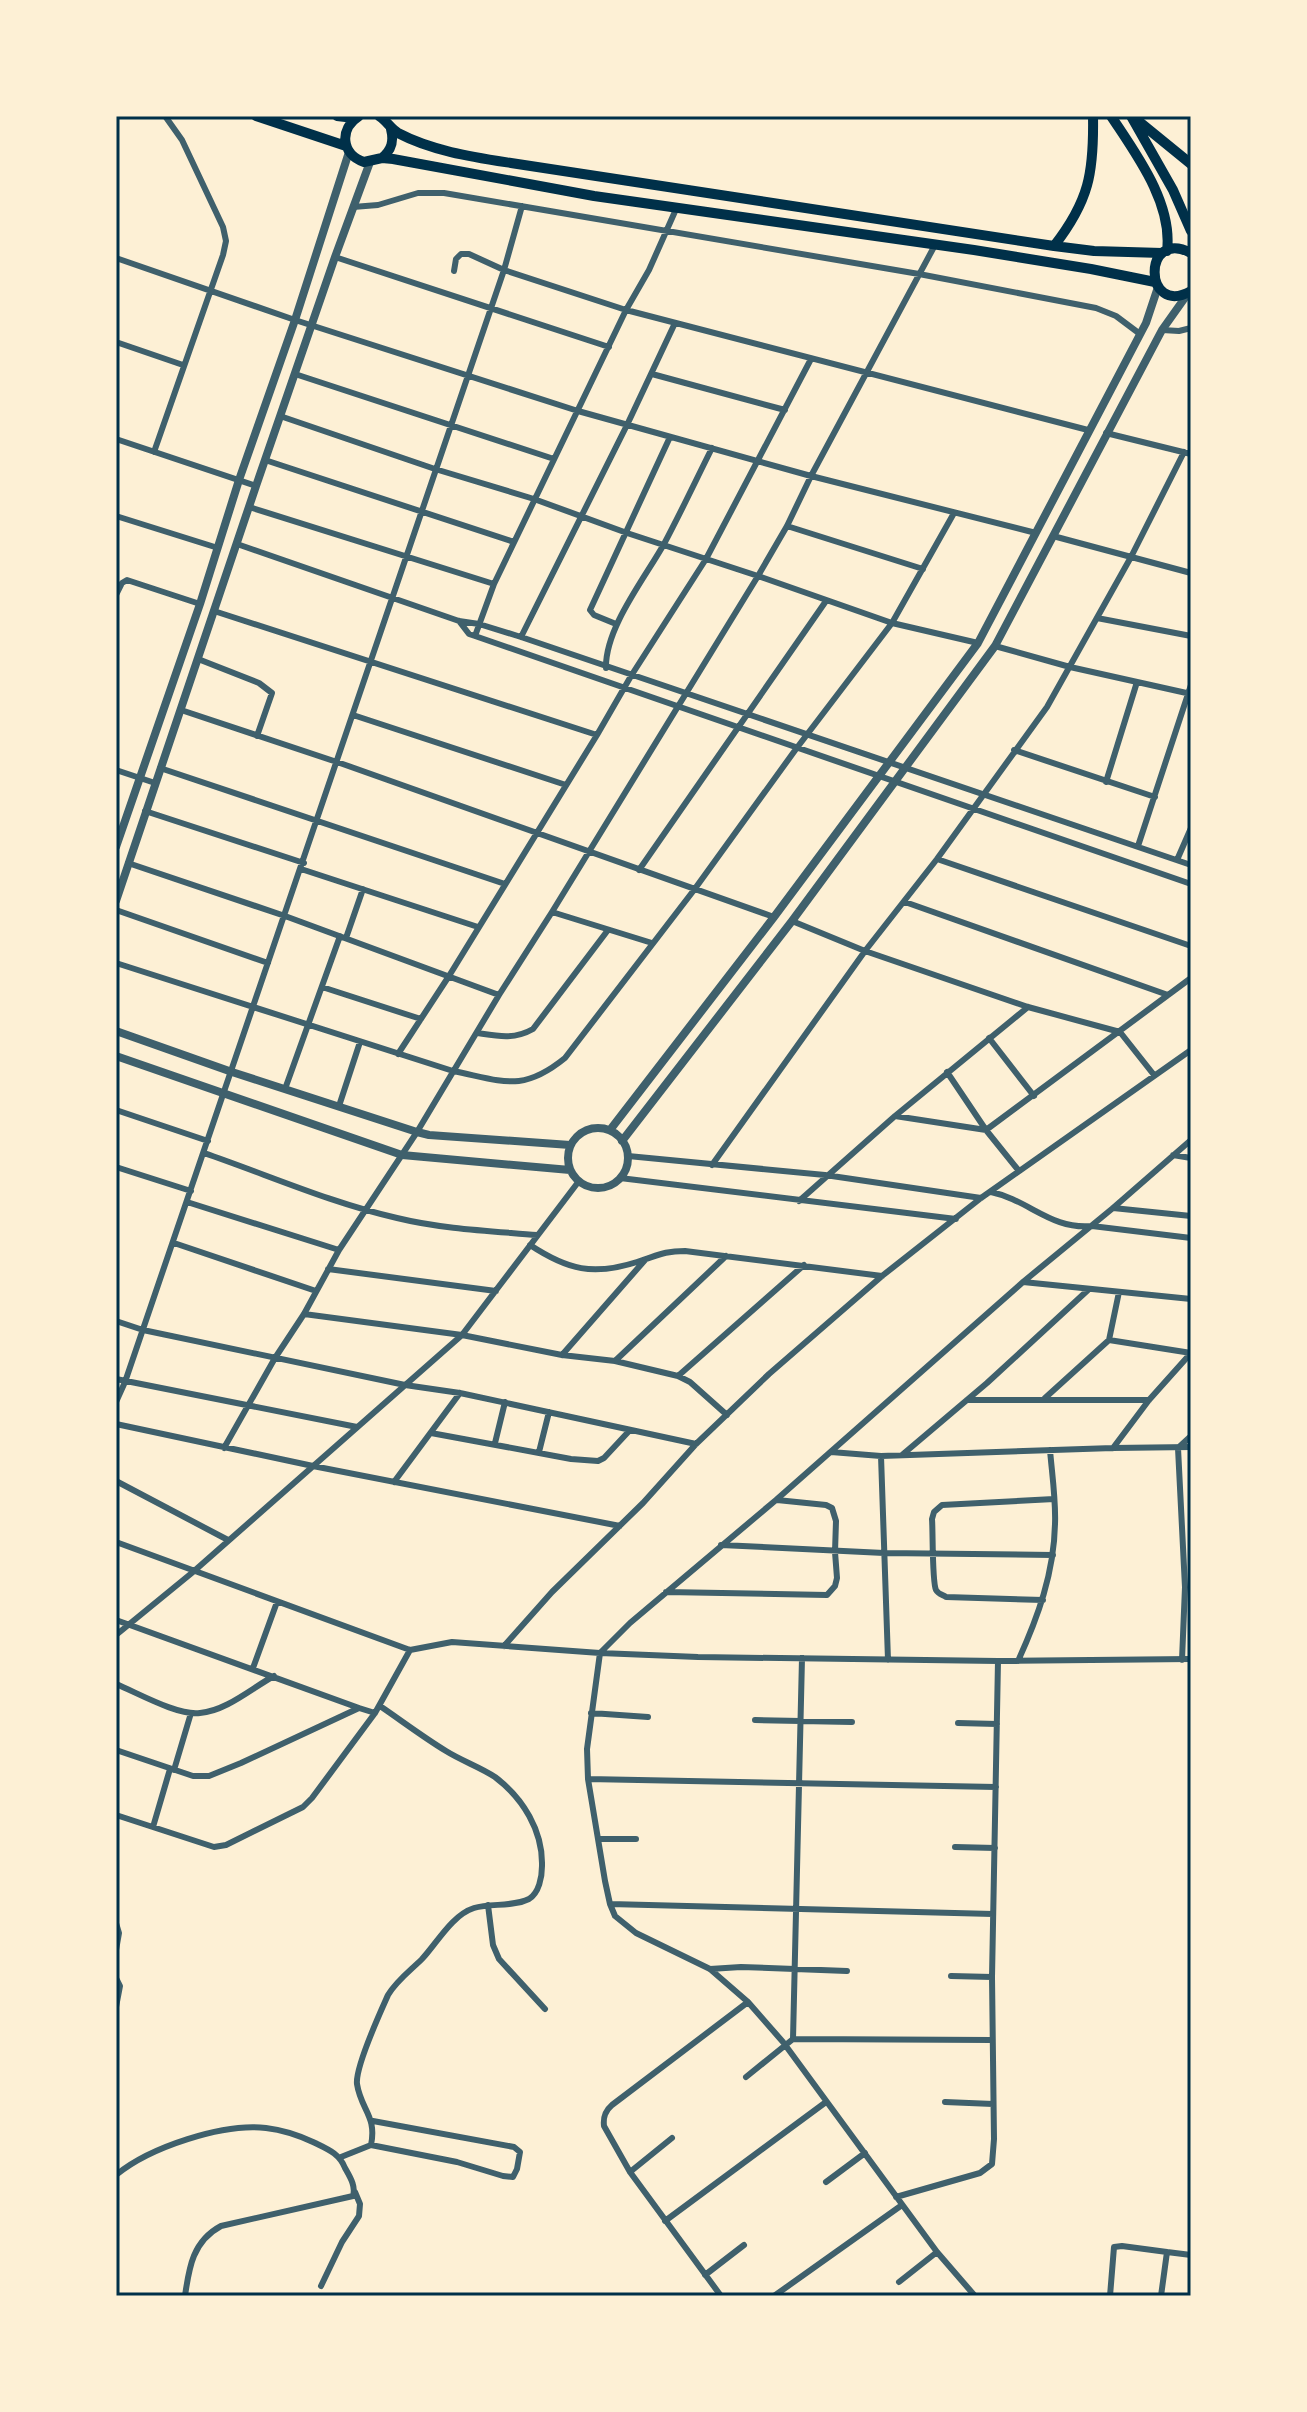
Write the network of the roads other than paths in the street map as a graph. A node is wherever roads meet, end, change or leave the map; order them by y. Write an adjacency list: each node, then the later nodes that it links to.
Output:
1 (165, 116): 29 (street)
2 (256, 116): 10 (main road)
3 (337, 116): 8 (main road)
4 (379, 116): 9 (main road)
5 (1093, 116): 20 (main road)
6 (1111, 116): 21 (main road)
7 (1131, 116): 13 (main road); 18 (main road)
8 (357, 117): 10 (main road)
9 (391, 129): 11 (main road); 20 (main road)
10 (348, 149): 12 (main road); 33 (street)
11 (382, 158): 12 (main road); 16 (main road)
12 (370, 162): 15 (street)
13 (1191, 164)
14 (522, 206): 15 (street); 17 (street); 25 (street)
15 (353, 207): 23 (street)
16 (677, 207): 17 (street); 19 (main road)
17 (667, 231): 27 (street); 32 (street)
18 (1191, 231)
19 (935, 245): 27 (street); 28 (main road)
20 (1054, 246): 21 (main road)
21 (1164, 252): 22 (main road); 28 (main road)
22 (1191, 253)
23 (335, 257): 31 (street); 35 (street)
24 (116, 258): 29 (street)
25 (504, 270): 26 (street); 31 (street); 32 (street)
26 (454, 271)
27 (919, 274): 38 (street); 43 (street)
28 (1157, 285): 30 (main road); 38 (street)
29 (210, 291): 33 (street); 42 (street)
30 (1190, 292): 37 (street)
31 (490, 310): 40 (street); 46 (street)
32 (626, 310): 34 (street); 40 (street)
33 (295, 320): 35 (street); 64 (street)
34 (675, 323): 41 (street); 45 (street)
35 (311, 325): 44 (street); 46 (street)
36 (1191, 328): 37 (street)
37 (1162, 330): 53 (street)
38 (1140, 334): 52 (street)
39 (116, 342): 42 (street)
40 (609, 347): 48 (street)
41 (811, 359): 43 (street); 47 (street)
42 (183, 365): 57 (street)
43 (866, 371): 52 (street); 63 (street)
44 (295, 374): 49 (street); 50 (street)
45 (652, 374): 47 (street); 51 (street)
46 (468, 375): 48 (street); 50 (street)
47 (785, 410): 61 (street)
48 (578, 411): 51 (street); 59 (street)
49 (280, 416): 60 (street); 62 (street)
50 (450, 425): 59 (street); 62 (street)
51 (627, 425): 54 (street); 71 (street)
52 (1088, 430): 74 (street)
53 (1106, 433): 58 (street); 75 (street)
54 (670, 437): 56 (street); 73 (street)
55 (116, 439): 57 (street)
56 (712, 448): 61 (street); 77 (street)
57 (154, 452): 64 (street)
58 (1188, 453): 81 (street)
59 (554, 459): 66 (street)
60 (265, 460): 65 (street); 68 (street)
61 (759, 461): 63 (street); 82 (street)
62 (435, 469): 66 (street); 68 (street)
63 (811, 476): 69 (street); 72 (street)
64 (239, 480): 65 (street); 78 (street)
65 (256, 486): 67 (street)
66 (534, 499): 71 (street); 76 (street)
67 (249, 507): 79 (street); 80 (street)
68 (421, 513): 76 (street); 80 (street)
69 (954, 513): 74 (street); 83 (street)
70 (116, 516): 78 (street)
71 (580, 516): 73 (street); 101 (street)
72 (787, 526): 83 (street); 85 (street)
73 (627, 533): 77 (street); 98 (street)
74 (1036, 533): 102 (street)
75 (1053, 536): 81 (street); 103 (street)
76 (514, 542): 86 (street)
77 (664, 545): 82 (street); 98 (street)
78 (218, 548): 79 (street); 90 (street)
79 (235, 548): 88 (street); 91 (street)
80 (406, 557): 86 (street); 88 (street)
81 (1131, 557): 84 (street); 93 (street)
82 (706, 559): 85 (street); 108 (street)
83 (923, 569): 96 (street)
84 (1191, 573)
85 (758, 576): 89 (street); 112 (street)
86 (494, 584): 97 (street)
87 (116, 595): 90 (street)
88 (393, 597): 94 (street); 105 (street)
89 (826, 601): 96 (street); 116 (street)
90 (200, 604): 92 (street)
91 (214, 611): 95 (street); 105 (street)
92 (196, 617): 95 (street); 130 (street)
93 (1097, 618): 100 (street); 106 (street)
94 (459, 621): 97 (street); 99 (street)
95 (211, 622): 104 (street)
96 (892, 623): 102 (street); 120 (street)
97 (479, 624): 99 (street); 101 (street)
98 (616, 624): 107 (street)
99 (475, 636): 111 (street)
100 (1191, 636)
101 (521, 637): 107 (street)
102 (978, 643): 125 (street)
103 (995, 646): 106 (street); 126 (street)
104 (198, 659): 115 (street); 121 (street)
105 (371, 661): 117 (street); 119 (street)
106 (1070, 667): 109 (street); 123 (street)
107 (606, 668): 108 (street)
108 (631, 676): 111 (street); 112 (street)
109 (1137, 682): 113 (street); 132 (street)
110 (1191, 685): 113 (street)
111 (624, 687): 114 (street); 119 (street)
112 (686, 693): 114 (street); 116 (street)
113 (1190, 693): 136 (street)
114 (678, 706): 118 (street); 144 (street)
115 (181, 710): 121 (street); 127 (street)
116 (748, 714): 118 (street); 120 (street)
117 (353, 715): 124 (street); 134 (street)
118 (739, 729): 122 (street); 150 (street)
119 (597, 735): 134 (street)
120 (807, 735): 122 (street); 125 (street)
121 (257, 736): 124 (street)
122 (796, 749): 129 (street); 154 (street)
123 (1014, 750): 132 (street); 135 (street)
124 (337, 762): 139 (street); 141 (street)
125 (889, 762): 126 (street); 129 (street)
126 (905, 767): 131 (street); 135 (street)
127 (160, 768): 133 (street); 139 (street)
128 (116, 770): 130 (street)
129 (879, 775): 131 (street); 160 (street)
130 (140, 778): 133 (street); 143 (street)
131 (896, 781): 137 (street); 161 (street)
132 (1106, 782): 136 (street)
133 (155, 783): 138 (street)
134 (566, 785): 141 (street)
135 (983, 795): 137 (street); 142 (street)
136 (1155, 797): 142 (street)
137 (974, 808): 145 (street); 152 (street)
138 (145, 811): 147 (street); 149 (street)
139 (318, 820): 149 (street); 151 (street)
140 (1191, 828): 146 (street)
141 (535, 834): 144 (street); 151 (street)
142 (1138, 846): 146 (street)
143 (116, 847)
144 (588, 853): 150 (street); 158 (street)
145 (937, 859): 156 (street); 166 (street)
146 (1177, 860): 148 (street)
147 (128, 863): 155 (street); 159 (street)
148 (1191, 865)
149 (303, 866): 153 (street); 159 (street)
150 (639, 870): 154 (street)
151 (505, 884): 162 (street)
152 (1191, 884)
153 (363, 889): 162 (street); 164 (street)
154 (694, 890): 160 (street); 165 (street)
155 (116, 901)
156 (905, 902): 167 (street); 174 (street)
157 (116, 910): 169 (street)
158 (552, 912): 163 (street); 173 (street)
159 (285, 916): 164 (street); 169 (street)
160 (774, 917): 197 (street)
161 (792, 921): 167 (street); 202 (street)
162 (478, 927): 170 (street)
163 (608, 930): 165 (street); 181 (street)
164 (343, 937): 170 (street); 172 (street)
165 (652, 943): 187 (street)
166 (1191, 946)
167 (865, 951): 176 (street); 209 (street)
168 (116, 963): 175 (street)
169 (268, 963): 175 (street)
170 (449, 976): 173 (street); 177 (street)
171 (1191, 978): 174 (street)
172 (322, 987): 177 (street); 178 (street)
173 (499, 995): 181 (street)
174 (1168, 995): 180 (street)
175 (254, 1007): 178 (street); 188 (street)
176 (1028, 1007): 180 (street); 182 (street)
177 (421, 1019): 185 (street)
178 (308, 1025): 183 (street); 191 (street)
179 (116, 1031): 188 (street)
180 (1120, 1032): 190 (street); 193 (street)
181 (477, 1033): 187 (street)
182 (989, 1038): 189 (street); 193 (street)
183 (360, 1042): 185 (street); 194 (street)
184 (1191, 1050): 190 (street)
185 (398, 1054): 187 (street)
186 (116, 1056): 192 (street)
187 (453, 1071): 199 (street)
188 (232, 1072): 191 (street); 192 (street)
189 (947, 1072): 196 (street); 198 (street)
190 (1154, 1075): 212 (street)
191 (285, 1089): 194 (street)
192 (224, 1093): 201 (street); 205 (street)
193 (1034, 1096): 198 (street)
194 (339, 1106): 199 (street)
195 (116, 1110): 201 (street)
196 (895, 1116): 198 (street); 213 (street)
197 (610, 1130): 202 (street); 203 (street)
198 (986, 1130): 212 (street)
199 (417, 1132): 203 (street); 205 (street)
200 (1191, 1140): 206 (street)
201 (208, 1141): 204 (street)
202 (622, 1141): 207 (street)
203 (570, 1145): 211 (street)
204 (204, 1153): 216 (street); 222 (street)
205 (402, 1155): 211 (street); 222 (street)
206 (1173, 1155): 208 (street); 221 (street)
207 (628, 1156): 209 (street); 214 (street)
208 (1191, 1158)
209 (712, 1165): 213 (street)
210 (116, 1167): 216 (street)
211 (570, 1170): 215 (street)
212 (1019, 1171): 217 (street)
213 (825, 1175): 218 (street); 219 (street)
214 (620, 1178): 215 (street); 219 (street)
215 (579, 1181): 226 (street)
216 (191, 1191): 220 (street)
217 (990, 1192): 218 (street); 225 (street)
218 (981, 1198): 224 (street)
219 (799, 1201): 224 (street)
220 (187, 1202): 228 (street); 230 (street)
221 (1113, 1208): 223 (street); 225 (street)
222 (364, 1210): 226 (street); 230 (street)
223 (1191, 1216)
224 (956, 1219): 235 (street)
225 (1092, 1226): 227 (street); 236 (street)
226 (537, 1235): 229 (street)
227 (1191, 1238)
228 (174, 1243): 238 (street); 244 (street)
229 (530, 1245): 232 (street); 239 (street)
230 (339, 1250): 234 (street)
231 (726, 1256): 232 (street); 233 (street); 249 (street)
232 (645, 1260): 247 (street)
233 (804, 1265): 235 (street); 250 (street)
234 (328, 1269): 238 (street); 239 (street)
235 (882, 1276): 262 (street)
236 (1023, 1282): 237 (street); 276 (street)
237 (1088, 1290): 240 (street); 256 (street)
238 (316, 1291): 242 (street)
239 (496, 1291): 245 (street)
240 (1119, 1292): 241 (street); 246 (street)
241 (1191, 1299)
242 (304, 1314): 245 (street); 248 (street)
243 (116, 1321): 244 (street)
244 (143, 1330): 248 (street); 252 (street)
245 (462, 1335): 247 (street); 253 (street)
246 (1109, 1340): 255 (street); 257 (street)
247 (562, 1355): 249 (street)
248 (275, 1358): 253 (street); 260 (street)
249 (615, 1361): 250 (street)
250 (678, 1376): 262 (street)
251 (116, 1379): 252 (street)
252 (125, 1382): 258 (street); 260 (street)
253 (405, 1385): 254 (street); 264 (street)
254 (460, 1393): 259 (street); 266 (street)
255 (1045, 1398): 256 (street); 257 (street)
256 (967, 1400): 277 (street)
257 (1149, 1400): 272 (street)
258 (116, 1402)
259 (505, 1402): 261 (street); 268 (street)
260 (248, 1405): 264 (street); 271 (street)
261 (549, 1412): 265 (street); 275 (street)
262 (727, 1415): 269 (street)
263 (116, 1424): 271 (street)
264 (357, 1427): 279 (street)
265 (630, 1430): 269 (street); 275 (street)
266 (431, 1433): 268 (street); 281 (street)
267 (1191, 1436): 273 (street)
268 (495, 1443): 275 (street)
269 (696, 1444): 284 (street)
270 (1191, 1447): 273 (street)
271 (224, 1448): 279 (street)
272 (1113, 1448): 273 (street); 274 (street)
273 (1178, 1448): 293 (street)
274 (1050, 1450): 277 (street); 282 (street)
275 (539, 1452)
276 (831, 1452): 278 (street); 283 (street)
277 (902, 1455): 278 (street)
278 (881, 1456): 289 (street)
279 (313, 1466): 281 (street); 285 (street)
280 (116, 1481): 285 (street)
281 (394, 1482): 284 (street)
282 (1054, 1499): 290 (street); 291 (street)
283 (776, 1500): 287 (street); 288 (street)
284 (620, 1526): 300 (street)
285 (228, 1540): 292 (street)
286 (116, 1542): 292 (street)
287 (721, 1545): 288 (street); 294 (street)
288 (835, 1552): 289 (street); 294 (street)
289 (884, 1553): 290 (street); 305 (street)
290 (933, 1555): 291 (street); 295 (street)
291 (1053, 1555): 295 (street)
292 (193, 1572): 296 (street); 298 (street)
293 (1188, 1586): 306 (street)
294 (666, 1592): 302 (street)
295 (1043, 1600): 308 (street)
296 (277, 1602): 301 (street); 309 (street)
297 (116, 1620): 298 (street)
298 (128, 1625): 299 (street); 309 (street)
299 (116, 1635)
300 (504, 1646): 301 (street); 302 (street)
301 (410, 1650): 313 (street)
302 (600, 1653): 303 (street); 315 (street)
303 (802, 1658): 305 (street); 318 (street)
304 (1191, 1659): 306 (street)
305 (888, 1660): 307 (street)
306 (1182, 1660): 308 (street)
307 (998, 1661): 308 (street); 321 (street)
308 (1018, 1661)
309 (253, 1668): 310 (street)
310 (274, 1676): 312 (street); 314 (street)
311 (116, 1684): 314 (street)
312 (359, 1708): 313 (street); 323 (street)
313 (378, 1710): 328 (street); 334 (street)
314 (191, 1713): 323 (street)
315 (591, 1713): 316 (street); 324 (street)
316 (648, 1717)
317 (755, 1720): 318 (street)
318 (801, 1721): 319 (street); 325 (street)
319 (852, 1722)
320 (958, 1723): 321 (street)
321 (997, 1724): 326 (street)
322 (116, 1750): 323 (street)
323 (172, 1770): 328 (street)
324 (588, 1779): 325 (street); 329 (street)
325 (800, 1782): 326 (street); 335 (street)
326 (996, 1787): 332 (street)
327 (116, 1815): 328 (street)
328 (153, 1827)
329 (599, 1839): 330 (street); 333 (street)
330 (636, 1839)
331 (955, 1847): 332 (street)
332 (995, 1848): 336 (street)
333 (610, 1904): 335 (street); 339 (street)
334 (488, 1905): 347 (street); 355 (street)
335 (796, 1910): 336 (street); 340 (street)
336 (993, 1914): 343 (street)
337 (116, 1923): 338 (street)
338 (116, 1950)
339 (710, 1969): 340 (street); 345 (street)
340 (795, 1969): 341 (street); 348 (street)
341 (847, 1971)
342 (951, 1976): 343 (street)
343 (992, 1977): 349 (street)
344 (116, 1978): 346 (street)
345 (748, 2002): 350 (street); 360 (street)
346 (116, 2007)
347 (545, 2009)
348 (793, 2039): 349 (street); 350 (street)
349 (992, 2040): 354 (street)
350 (785, 2046): 351 (street); 352 (street)
351 (746, 2077)
352 (826, 2102): 358 (street); 366 (street)
353 (945, 2102): 354 (street)
354 (993, 2104): 364 (street)
355 (373, 2121): 357 (street); 357 (street)
356 (672, 2138): 360 (street)
357 (371, 2145): 359 (street)
358 (865, 2153): 362 (street); 364 (street)
359 (341, 2157): 361 (street); 363 (street)
360 (630, 2172): 366 (street)
361 (116, 2175)
362 (826, 2182)
363 (355, 2192): 373 (street); 374 (street)
364 (896, 2197): 365 (street)
365 (902, 2205): 368 (street); 376 (street)
366 (665, 2221): 371 (street)
367 (744, 2245): 371 (street)
368 (937, 2252): 372 (street); 377 (street)
369 (1167, 2252): 370 (street); 378 (street); 379 (street)
370 (1191, 2255)
371 (705, 2275): 375 (street)
372 (899, 2282)
373 (321, 2286)
374 (185, 2296)
375 (721, 2296)
376 (774, 2296)
377 (975, 2296)
378 (1110, 2296)
379 (1161, 2296)

